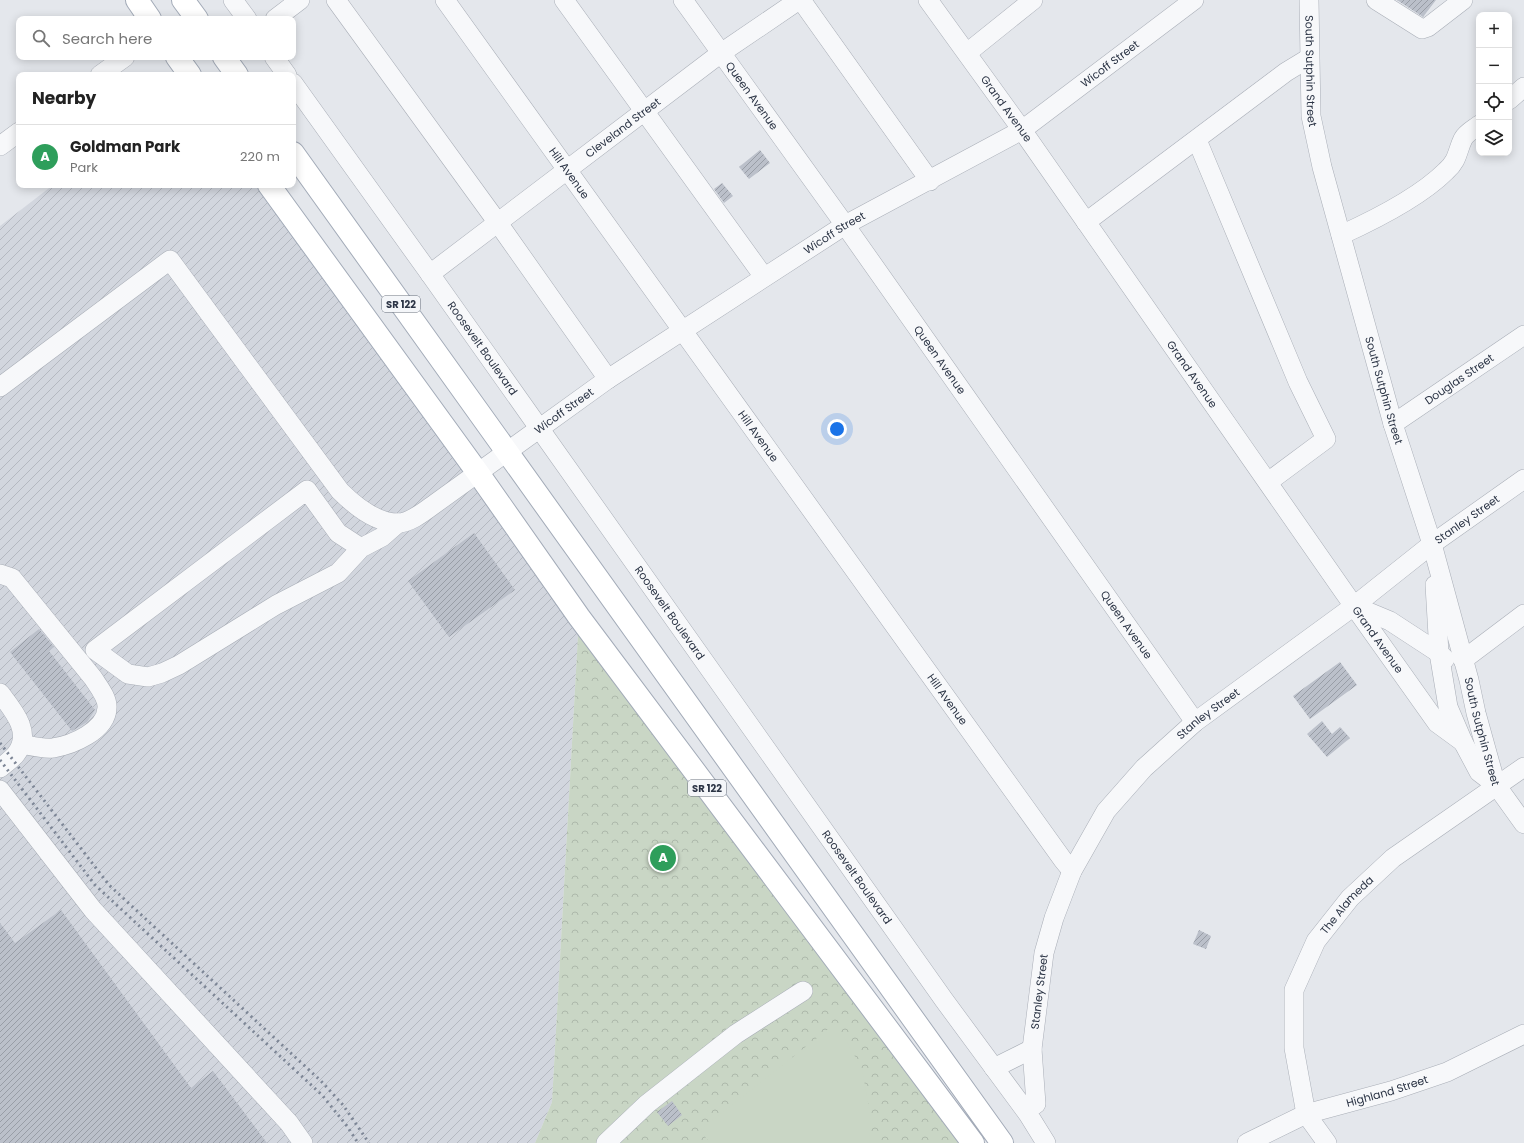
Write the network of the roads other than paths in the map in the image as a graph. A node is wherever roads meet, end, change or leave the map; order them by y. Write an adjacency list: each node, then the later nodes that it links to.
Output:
1 (137, 0): 15 (main road)
2 (233, 0): 16 (street)
3 (300, 0): 17 (street)
4 (336, 0): 43 (street)
5 (444, 0): 39 (street, Hill Avenue)
6 (564, 0): 32 (street)
7 (683, 0): 18 (street, Queen Avenue)
8 (800, 0): 18 (street, Cleveland Street); 40 (street)
9 (928, 0): 19 (street, Grand Avenue)
10 (1034, 0): 19 (street)
11 (1194, 0): 34 (street, Wicoff Street)
12 (1310, 0): 20 (street, South Sutphin Street)
13 (1376, 0): 14 (street)
14 (1463, 0)
15 (148, 16)
16 (245, 16)
17 (279, 16)
18 (721, 53): 32 (street, Cleveland Street); 44 (street, Queen Avenue)
19 (968, 53): 34 (street, Grand Avenue)
20 (1309, 58): 36 (street); 45 (street, South Sutphin Street)
21 (121, 60): 25 (street)
22 (179, 60): 26 (main road)
23 (226, 60): 27 (main road)
24 (276, 60): 28 (street)
25 (104, 72)
26 (188, 72)
27 (235, 72)
28 (285, 72)
29 (296, 87): 46 (street, Roosevelt Boulevard)
30 (1524, 88): 31 (street)
31 (1512, 98)
32 (644, 112): 39 (street, Cleveland Street); 47 (street)
33 (1476, 127): 45 (street)
34 (1022, 130): 40 (street, Wicoff Street); 42 (street, Grand Avenue)
35 (16, 134): 37 (street)
36 (1196, 140): 42 (street); 57 (street)
37 (0, 146)
38 (296, 157): 54 (main road, SR 122)
39 (567, 170): 43 (street, Cleveland Street); 48 (street, Hill Avenue)
40 (930, 181): 44 (street, Wicoff Street)
41 (271, 188): 55 (main road, SR 122)
42 (1086, 222): 57 (street, Grand Avenue)
43 (498, 223): 46 (street, Cleveland Street); 50 (street)
44 (845, 225): 47 (street, Wicoff Street); 68 (street, Queen Avenue)
45 (1341, 235): 52 (street, South Sutphin Street)
46 (430, 274): 53 (street, Roosevelt Boulevard)
47 (764, 277): 48 (street, Wicoff Street)
48 (683, 332): 50 (street, Wicoff Street); 76 (street, Hill Avenue)
49 (1524, 334): 52 (street, Douglas Street)
50 (608, 379): 53 (street, Wicoff Street)
51 (0, 387): 58 (street)
52 (1393, 424): 59 (street, South Sutphin Street)
53 (538, 428): 54 (street, Wicoff Street); 80 (street, Roosevelt Boulevard)
54 (506, 452): 55 (street, Wicoff Street); 86 (main road, SR 122)
55 (478, 473): 58 (street, Wicoff Street); 85 (main road, SR 122)
56 (1524, 479): 59 (street, Stanley Street)
57 (1268, 482): 62 (street, Grand Avenue)
58 (398, 523): 60 (street)
59 (1432, 544): 62 (street, Stanley Street); 64 (street, South Sutphin Street); 65 (street, South Sutphin Street)
60 (361, 548): 60 (street)
61 (0, 574): 70 (street)
62 (1354, 606): 64 (street); 68 (street, Stanley Street); 69 (street, Grand Avenue)
63 (1524, 614): 65 (street)
64 (1439, 652): 66 (street); 69 (street, South Sutphin Street)
65 (1463, 660): 66 (street, South Sutphin Street)
66 (1469, 680): 73 (street, South Sutphin Street)
67 (0, 693): 70 (street)
68 (1195, 722): 76 (street, Stanley Street)
69 (1463, 742): 73 (street, South Sutphin Street)
70 (22, 744): 72 (street)
71 (1524, 767): 73 (street, The Alameda)
72 (0, 768)
73 (1496, 785): 75 (street); 82 (street, The Alameda)
74 (0, 790): 83 (street)
75 (1524, 824)
76 (1072, 871): 79 (street, Stanley Street)
77 (803, 991): 84 (street)
78 (1524, 1034): 82 (street, Highland Street)
79 (1032, 1049): 80 (street); 81 (street, Stanley Street)
80 (994, 1068): 87 (street, Roosevelt Boulevard)
81 (1036, 1104)
82 (1306, 1114): 88 (street, Highland Street); 89 (street)
83 (303, 1143)
84 (606, 1143)
85 (973, 1143)
86 (1002, 1143)
87 (1046, 1143)
88 (1248, 1143)
89 (1327, 1143)

